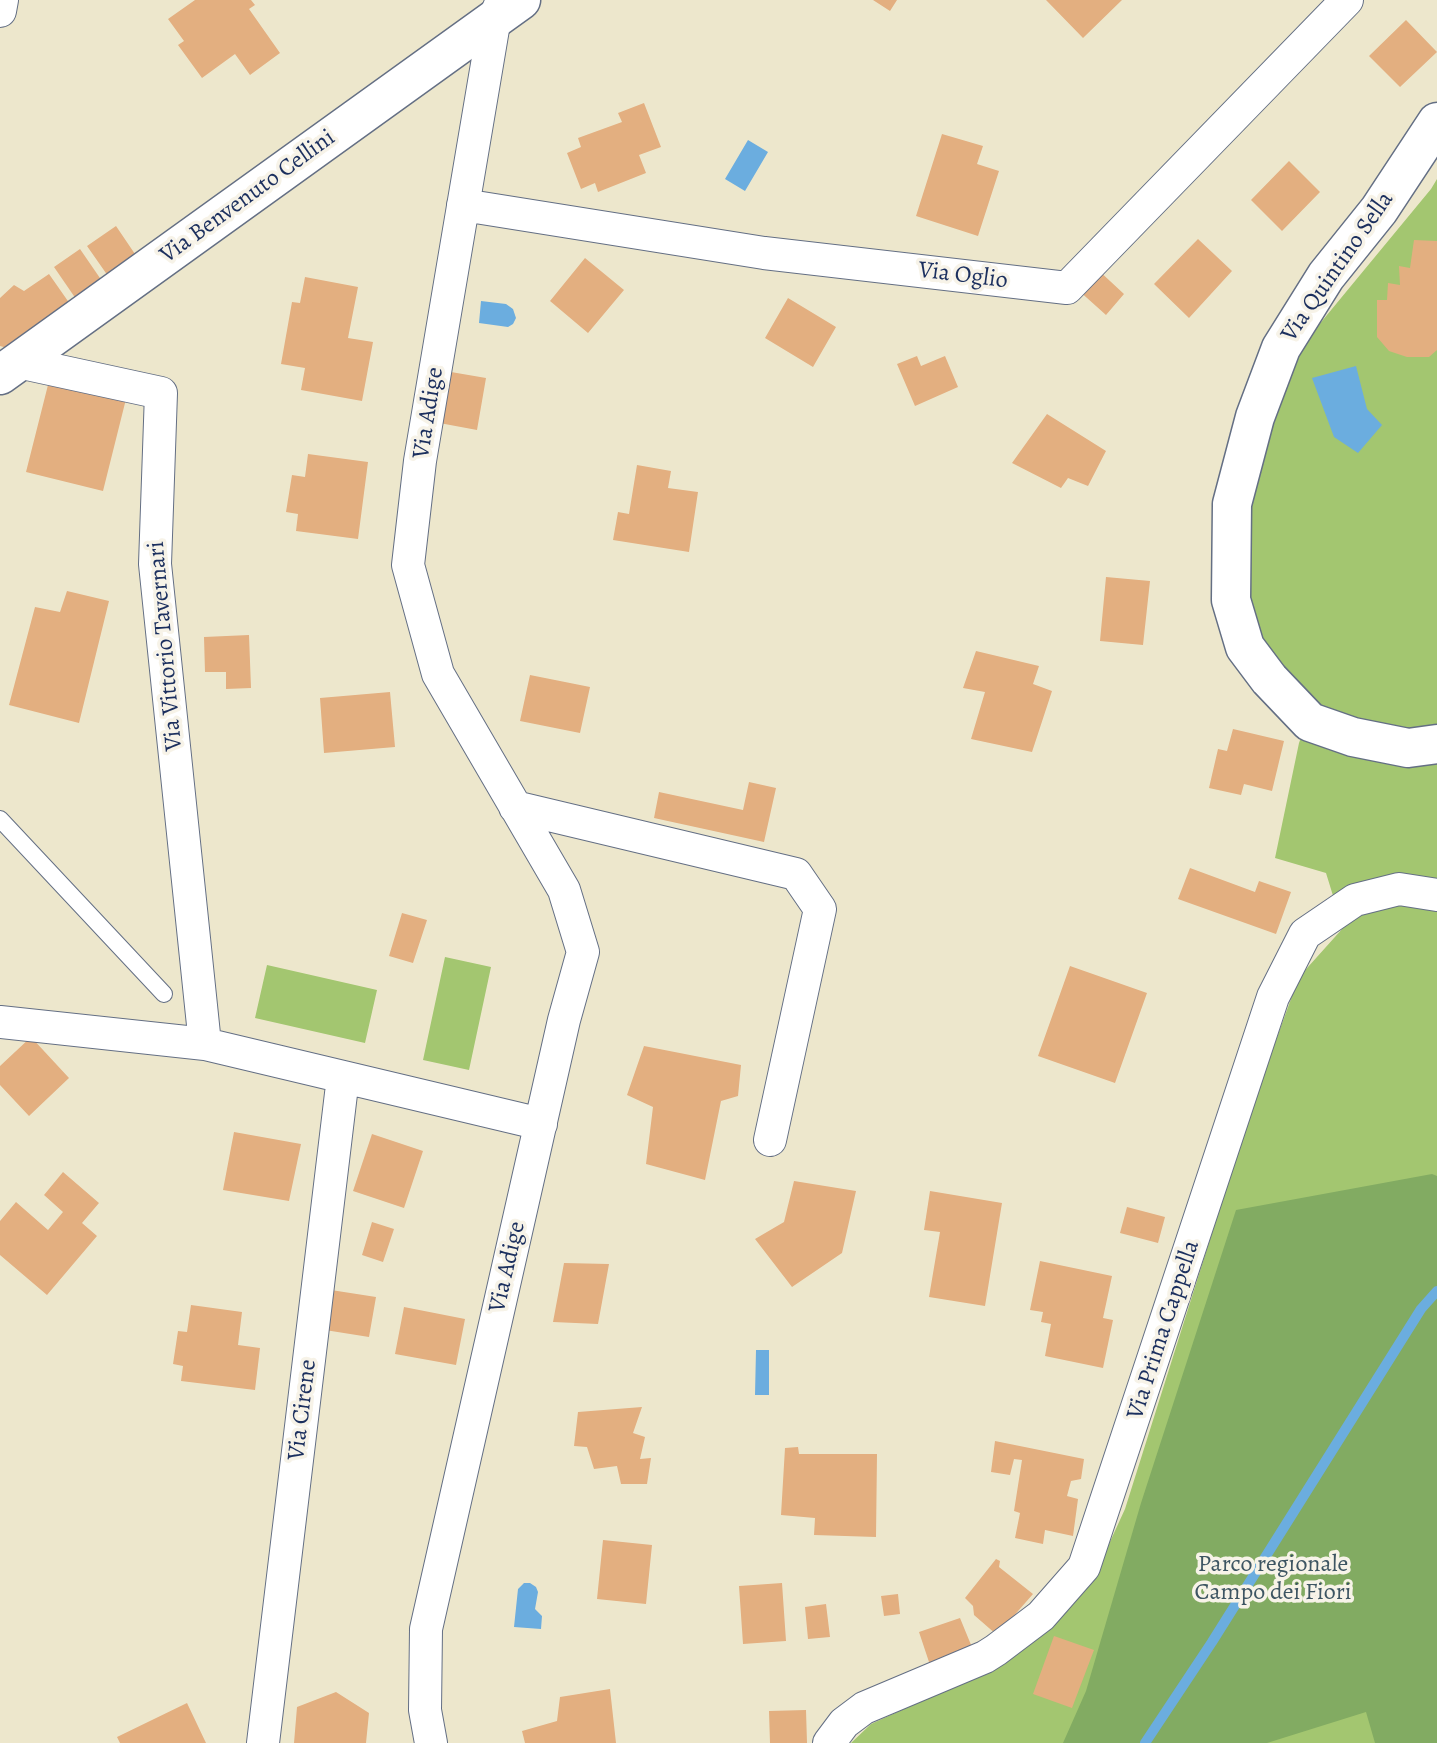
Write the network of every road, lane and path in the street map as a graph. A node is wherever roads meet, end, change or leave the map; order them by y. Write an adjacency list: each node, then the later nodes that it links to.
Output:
1 (2, 0): 4 (street)
2 (1347, 0): 6 (street, Via Oglio)
3 (506, 6): 6 (street, Via Adige); 7 (street, Via Benvenuto Cellini)
4 (0, 11)
5 (1437, 122): 8 (street, Via Quintino Sella)
6 (463, 205): 9 (street, Via Adige)
7 (9, 368): 14 (street, Via Vittorio Tavernari)
8 (1437, 744)
9 (515, 807): 16 (street, Via Adige); 17 (street)
10 (0, 820): 12 (lane)
11 (1437, 895): 20 (street, Via Prima Cappella)
12 (164, 994)
13 (0, 1022): 14 (street)
14 (205, 1044): 15 (street)
15 (343, 1077): 16 (street); 18 (street, Via Cirene)
16 (541, 1124): 19 (street, Via Adige)
17 (770, 1140)
18 (264, 1743)
19 (430, 1743)
20 (829, 1743)

